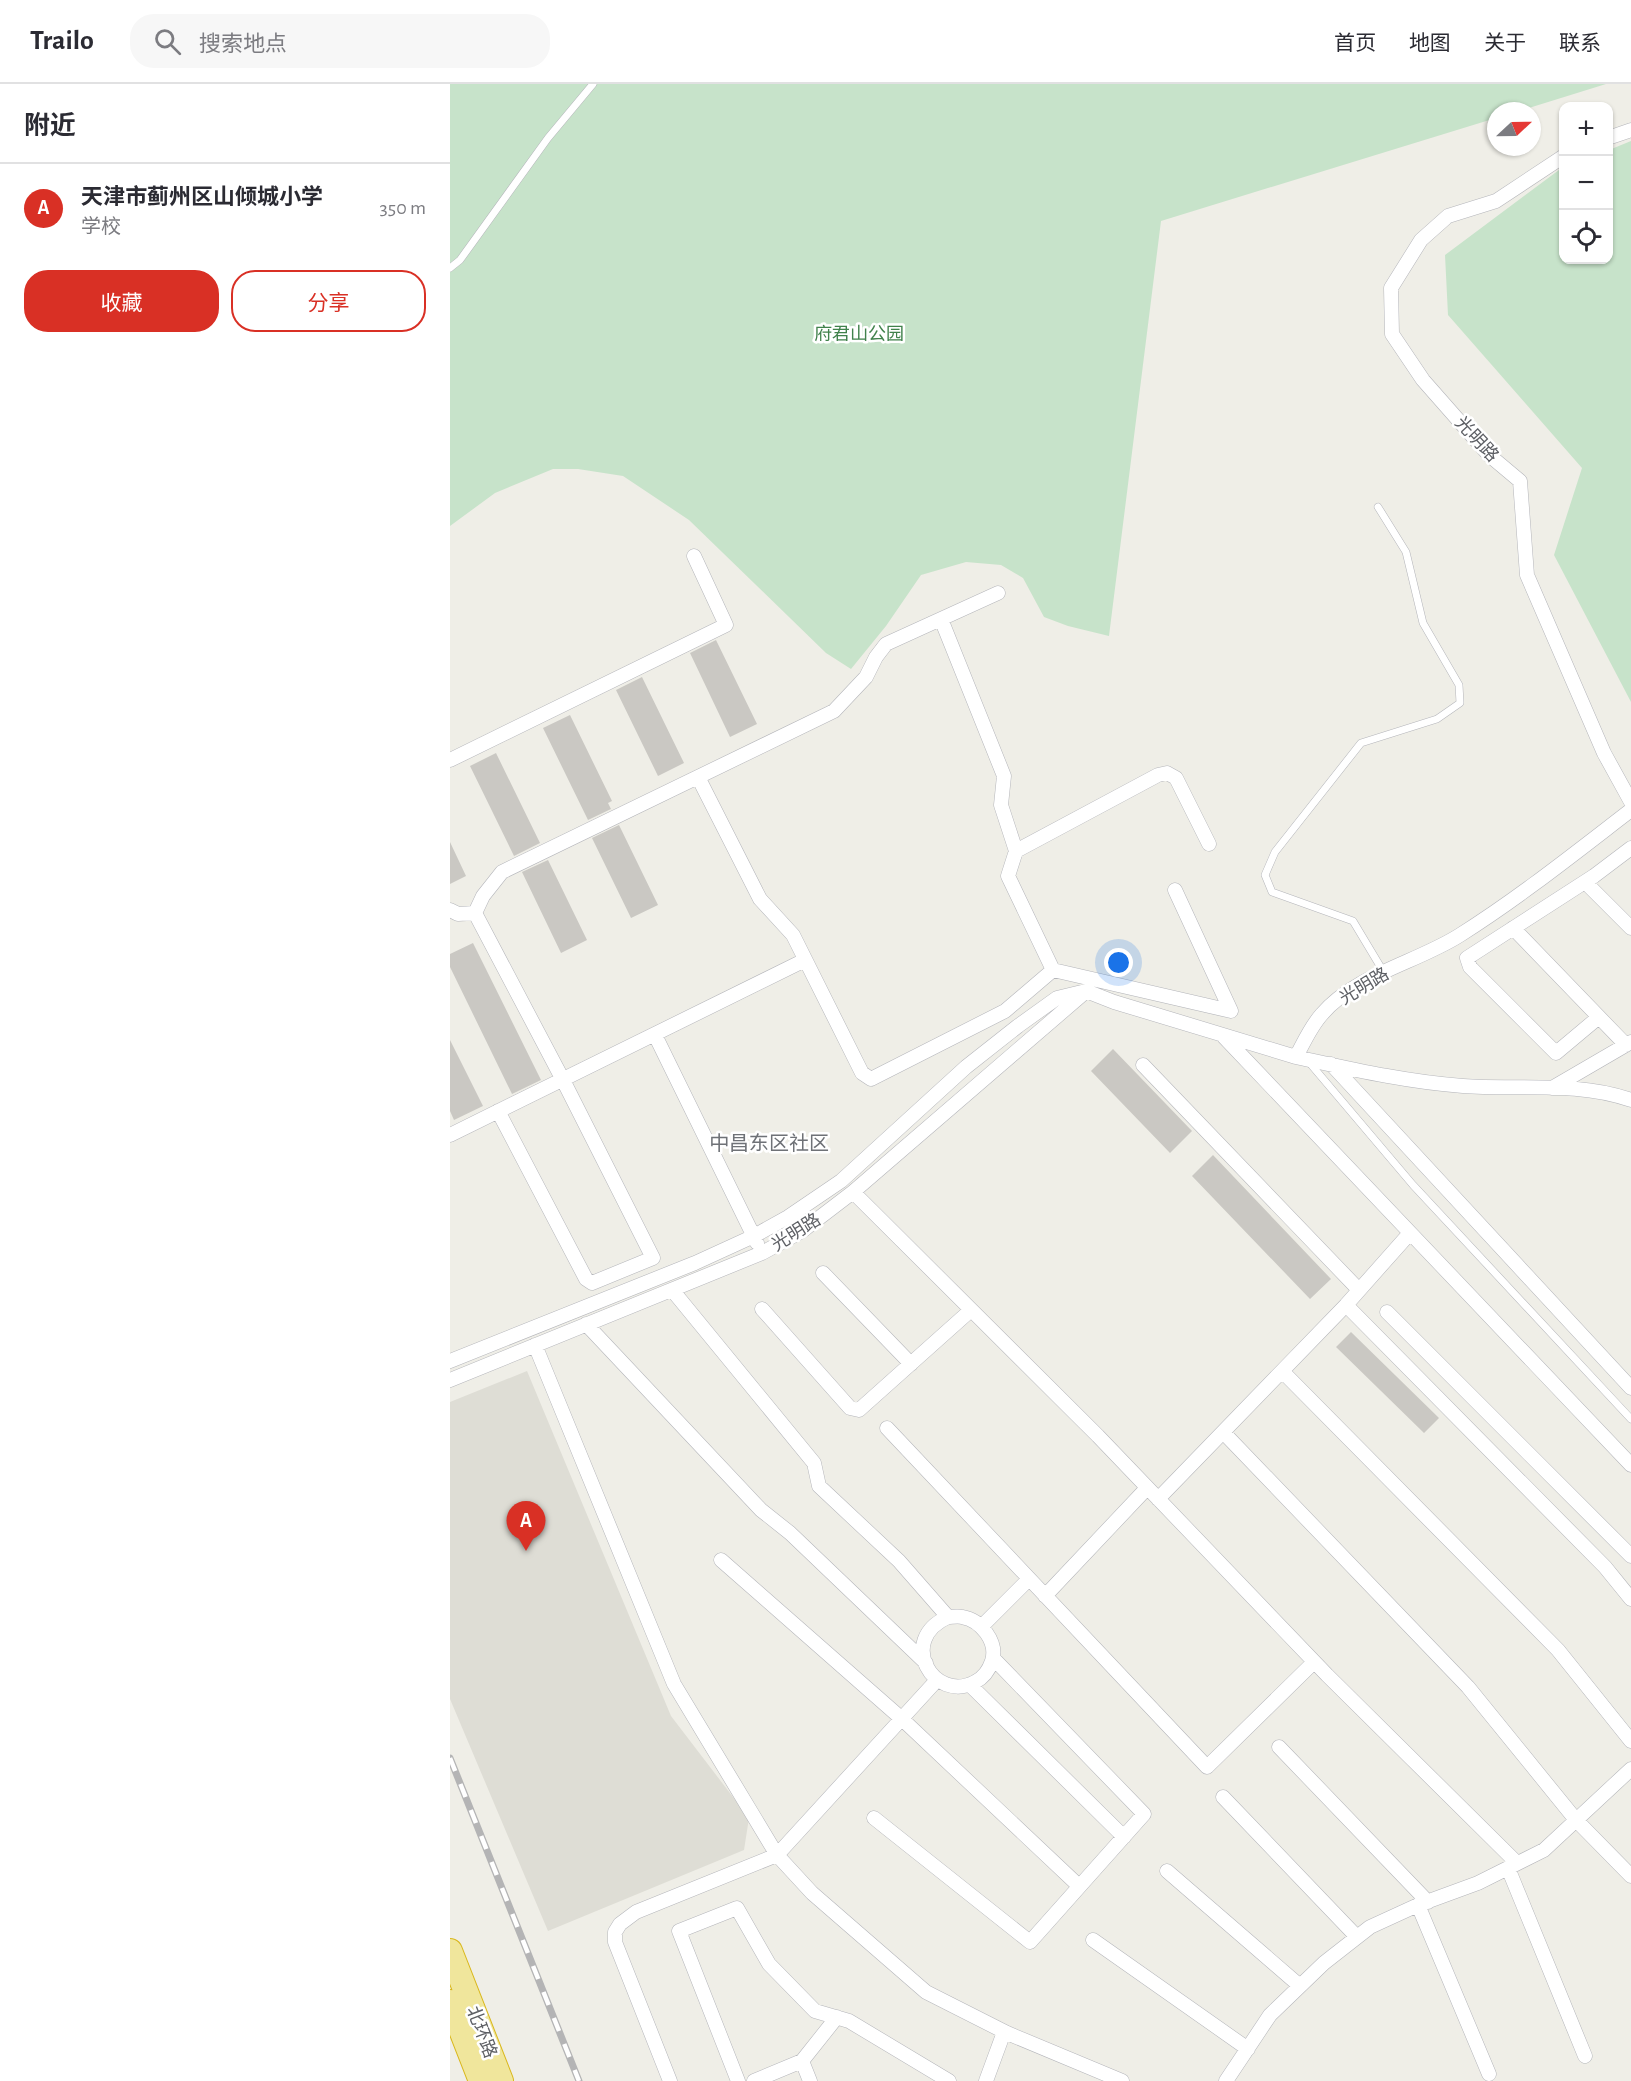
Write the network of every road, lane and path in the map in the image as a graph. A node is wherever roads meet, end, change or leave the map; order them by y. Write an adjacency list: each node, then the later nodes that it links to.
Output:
1 (593, 84): 5 (lane)
2 (1631, 130): 3 (street)
3 (1613, 136)
4 (1559, 159): 12 (street, 光明路)
5 (450, 268)
6 (1378, 507): 25 (lane)
7 (693, 556): 10 (street)
8 (998, 593): 9 (street)
9 (941, 619): 11 (street); 16 (street)
10 (450, 760)
11 (698, 777): 20 (street); 23 (street)
12 (1631, 802)
13 (1631, 810): 25 (street, 光明路)
14 (1209, 844): 16 (street)
15 (1631, 848): 17 (street)
16 (1016, 851): 24 (street)
17 (1585, 882): 21 (street); 22 (street)
18 (1175, 890): 24 (street)
19 (450, 910): 20 (street)
20 (475, 913): 34 (street)
21 (1513, 928): 27 (street); 27 (street)
22 (1631, 928)
23 (805, 960): 24 (street); 28 (street)
24 (1053, 970)
25 (1383, 971): 31 (street, 光明路)
26 (1086, 992): 29 (street); 39 (street, 光明路); 41 (street, 光明路)
27 (1599, 1017): 30 (street)
28 (655, 1035): 34 (street); 41 (street)
29 (1223, 1036): 31 (street); 40 (street)
30 (1629, 1044): 35 (street)
31 (1301, 1058): 32 (street); 57 (lane)
32 (1331, 1064): 35 (street); 56 (street)
33 (1143, 1065): 44 (street)
34 (563, 1080): 37 (street); 37 (street)
35 (1552, 1088): 36 (street)
36 (1631, 1100)
37 (498, 1112): 38 (street)
38 (450, 1135)
39 (853, 1192): 42 (street, 光明路); 48 (street)
40 (1410, 1233): 44 (street); 60 (street)
41 (754, 1236): 42 (street); 52 (street, 光明路)
42 (762, 1253): 45 (street, 光明路)
43 (823, 1273): 53 (street)
44 (1359, 1290): 46 (street)
45 (673, 1291): 50 (street, 光明路); 68 (street)
46 (1346, 1305): 54 (street); 67 (street)
47 (762, 1309): 53 (street)
48 (971, 1311): 53 (street); 61 (street)
49 (1387, 1312): 63 (street)
50 (586, 1324): 51 (street, 光明路); 72 (street)
51 (535, 1346): 55 (street, 光明路); 83 (street)
52 (450, 1361)
53 (911, 1364)
54 (1282, 1371): 59 (street); 76 (street)
55 (450, 1380)
56 (1631, 1388)
57 (1631, 1419)
58 (887, 1428): 65 (street)
59 (1223, 1432): 62 (street); 81 (street)
60 (1631, 1465)
61 (1147, 1488): 62 (street); 66 (street)
62 (1158, 1499): 71 (street)
63 (1631, 1556)
64 (721, 1560): 75 (street)
65 (1029, 1579): 66 (street); 69 (street)
66 (1046, 1596): 71 (street)
67 (1631, 1599)
68 (948, 1617): 69 (street); 72 (street)
69 (981, 1627): 70 (street)
70 (993, 1658): 74 (street); 82 (street)
71 (1314, 1662): 84 (street)
72 (926, 1663): 73 (street)
73 (937, 1680): 74 (street); 75 (street)
74 (970, 1685): 82 (street)
75 (902, 1719): 83 (street); 87 (street)
76 (1631, 1741)
77 (1279, 1747): 88 (street)
78 (1631, 1769): 81 (street)
79 (1223, 1797): 89 (street)
80 (874, 1818): 87 (street)
81 (1576, 1820): 84 (street); 86 (street)
82 (1124, 1837): 87 (street)
83 (777, 1855): 95 (street); 102 (street)
84 (1513, 1866): 88 (street); 97 (street)
85 (1167, 1871): 92 (street)
86 (1631, 1876)
87 (1079, 1886)
88 (1423, 1903): 89 (street); 99 (street)
89 (1357, 1937): 92 (street)
90 (1092, 1941): 96 (street)
91 (450, 1950): 101 (highway, 北环路)
92 (1300, 1986): 96 (street)
93 (450, 2002): 100 (highway, 北环路)
94 (837, 2017): 98 (street); 103 (street); 106 (street)
95 (1004, 2032): 107 (street); 108 (street)
96 (1248, 2049): 109 (street)
97 (1585, 2056)
98 (802, 2061): 104 (street); 105 (street)
99 (1489, 2074)
100 (481, 2081)
101 (501, 2081)
102 (670, 2081)
103 (738, 2081)
104 (754, 2081)
105 (810, 2081)
106 (949, 2081)
107 (986, 2081)
108 (1122, 2081)
109 (1226, 2081)

